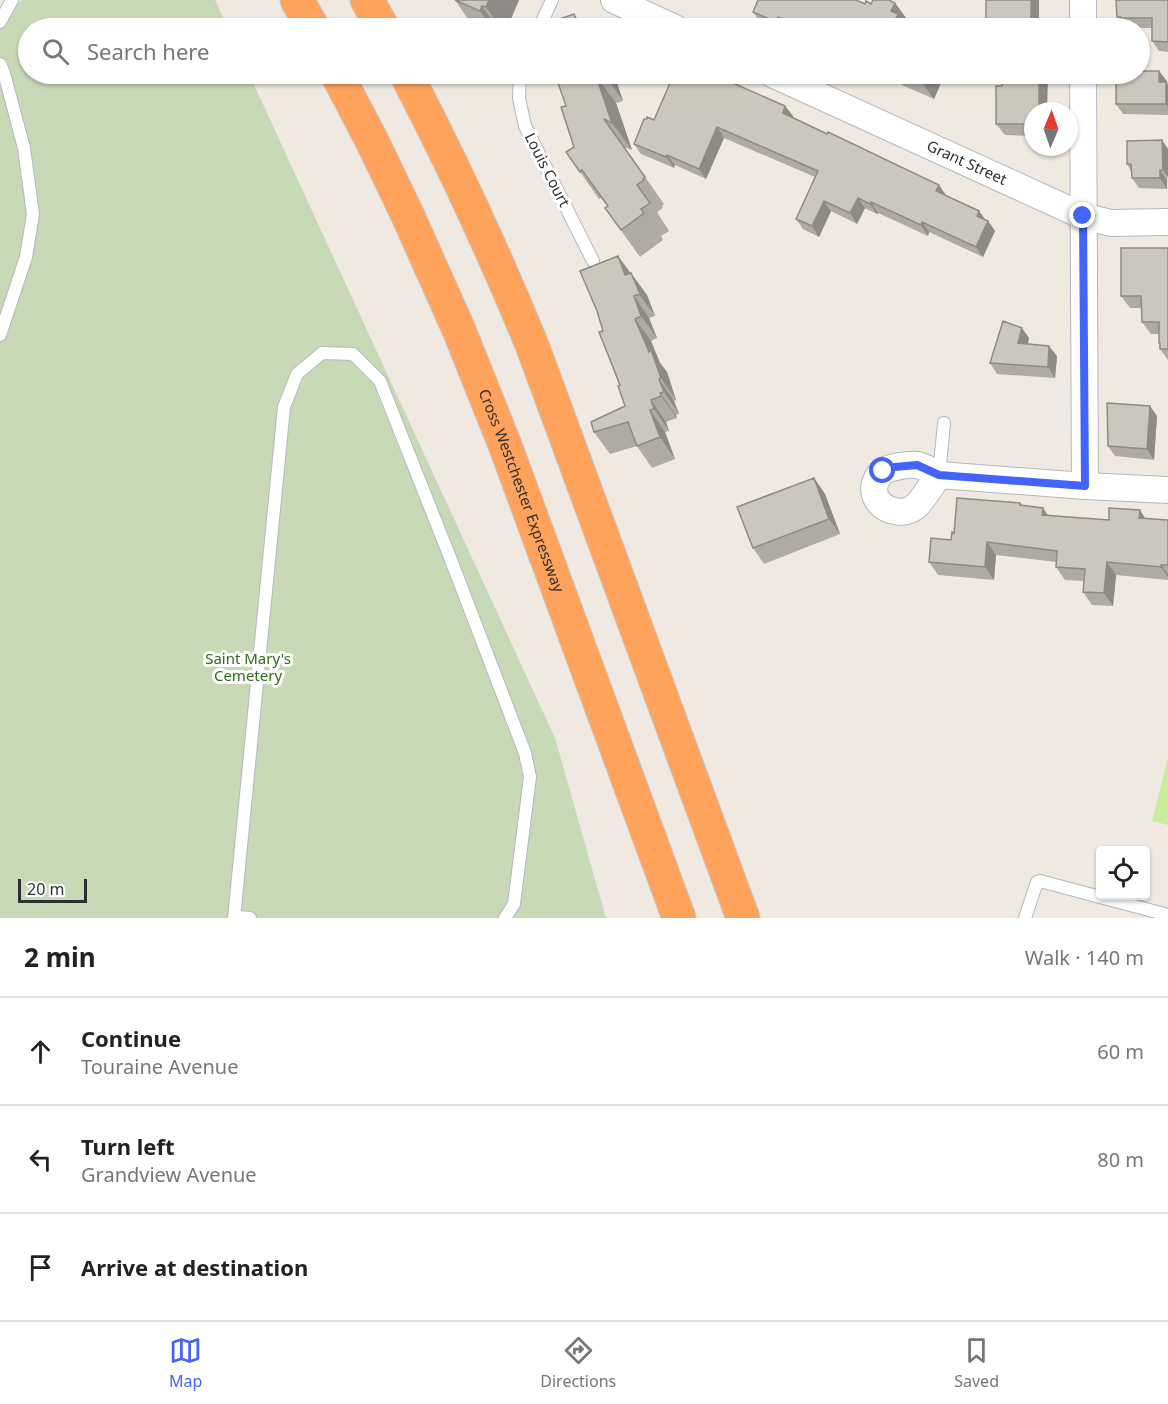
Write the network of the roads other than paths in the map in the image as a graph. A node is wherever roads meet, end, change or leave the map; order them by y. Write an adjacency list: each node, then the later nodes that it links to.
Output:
1 (12, 0): 12 (lane)
2 (297, 0): 7 (highway)
3 (367, 0): 8 (highway)
4 (552, 0): 9 (lane)
5 (614, 0): 10 (street)
6 (1083, 0): 11 (street)
7 (307, 18)
8 (377, 18)
9 (543, 18)
10 (653, 18)
11 (1083, 18)
12 (0, 22)
13 (0, 64): 22 (lane)
14 (342, 84): 31 (highway, Cross Westchester Expressway)
15 (411, 84): 32 (highway)
16 (520, 84): 21 (lane, Louis Court)
17 (794, 84): 19 (street, Grant Street)
18 (1083, 84): 19 (street)
19 (1083, 216): 20 (street, Grant Street); 25 (street)
20 (1168, 222)
21 (593, 261)
22 (0, 335)
23 (944, 423): 24 (lane)
24 (939, 475): 25 (street)
25 (1085, 486): 26 (street)
26 (1168, 490)
27 (1168, 915): 33 (lane)
28 (236, 918): 29 (lane); 30 (lane)
29 (250, 918)
30 (505, 918)
31 (680, 918)
32 (743, 918)
33 (1025, 918)

